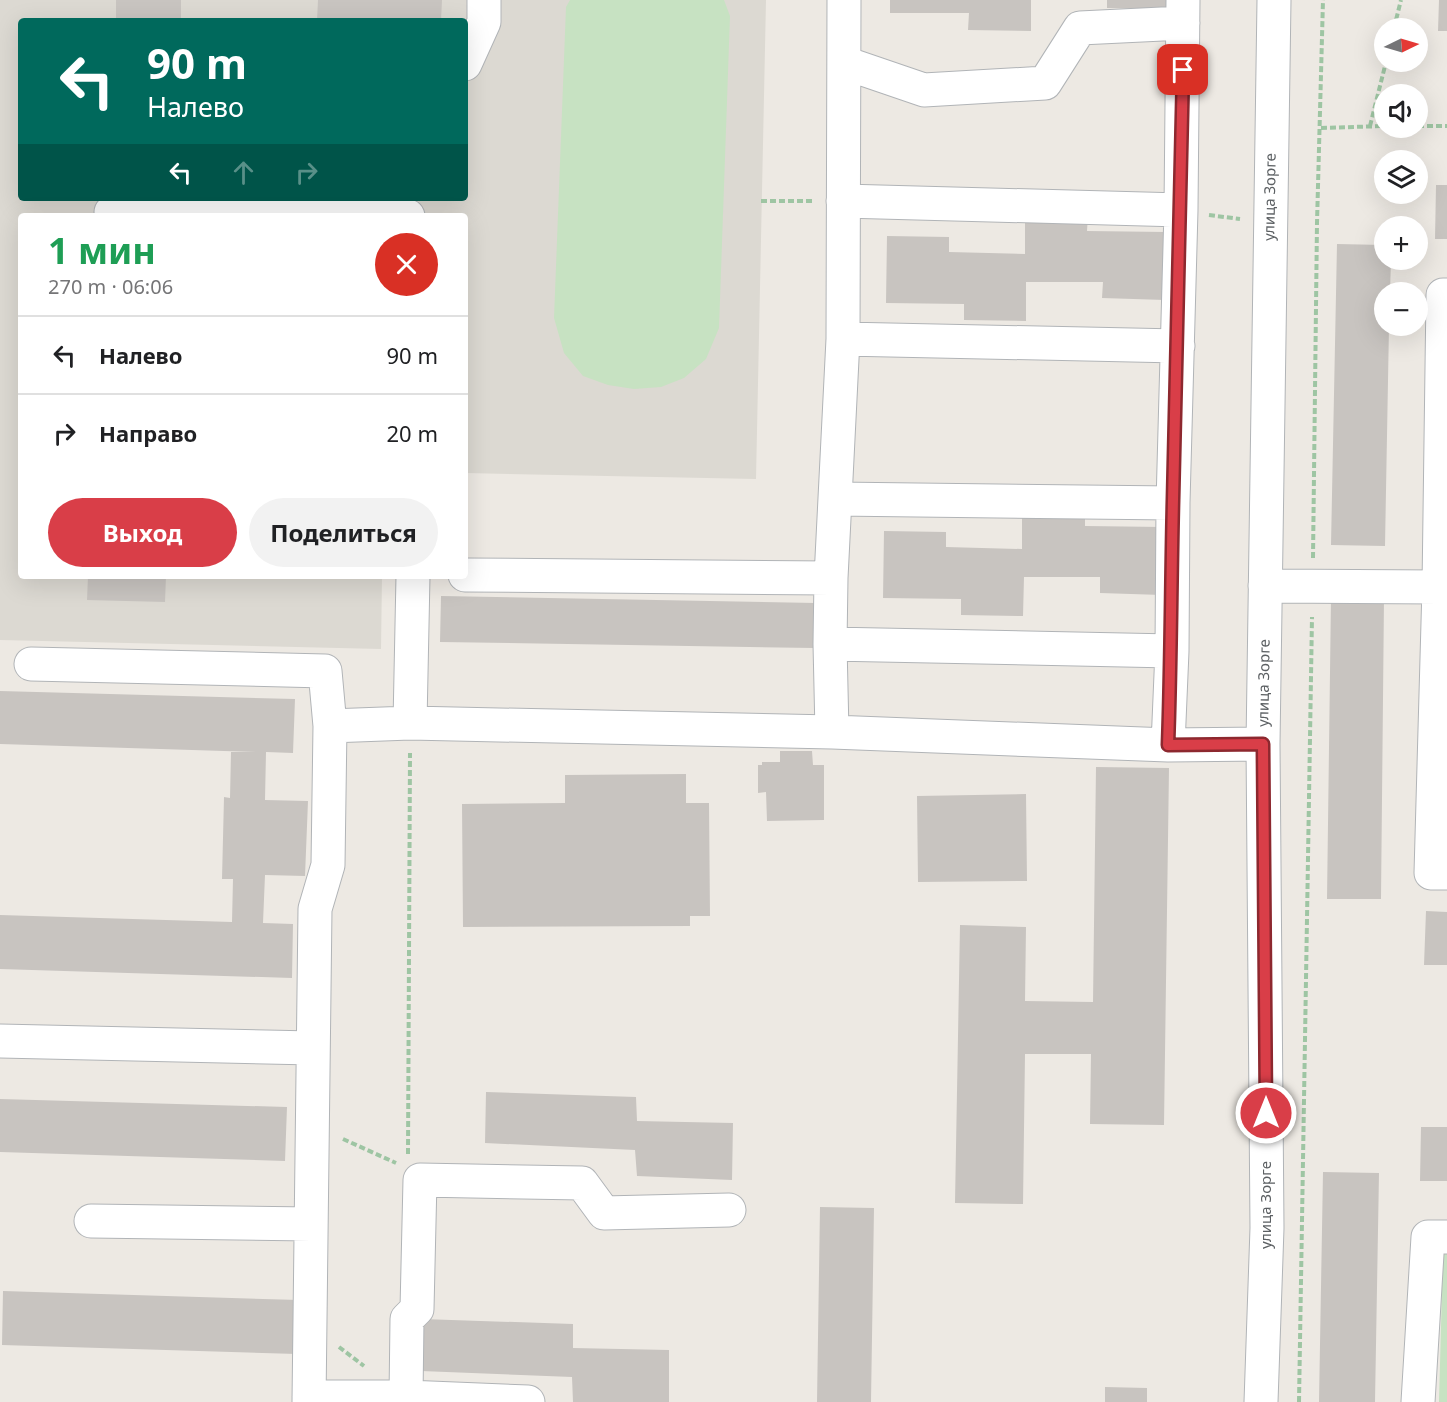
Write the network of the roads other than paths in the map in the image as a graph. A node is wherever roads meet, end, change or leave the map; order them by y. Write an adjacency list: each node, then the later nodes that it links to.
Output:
1 (484, 0): 5 (street)
2 (844, 0): 6 (street)
3 (1274, 0): 19 (street, улица Зорге)
4 (1183, 11): 6 (street); 8 (street)
5 (468, 57)
6 (845, 63): 7 (street)
7 (843, 201): 8 (street); 12 (street)
8 (1181, 210): 13 (street)
9 (111, 212): 10 (street)
10 (185, 213)
11 (1447, 295): 20 (street)
12 (843, 339): 13 (street); 14 (street)
13 (1178, 346): 15 (street)
14 (836, 499): 15 (street); 17 (street)
15 (1173, 503): 22 (street)
16 (468, 575): 17 (street)
17 (831, 578): 21 (street)
18 (413, 579): 24 (street)
19 (1265, 586): 20 (street); 27 (street, улица Зорге)
20 (1439, 587): 29 (street)
21 (830, 644): 22 (street); 26 (street)
22 (1172, 651): 28 (street)
23 (31, 664): 25 (street)
24 (410, 723): 25 (street); 26 (street)
25 (330, 726): 31 (street)
26 (832, 732): 28 (street)
27 (1263, 744): 28 (street); 39 (street, улица Зорге)
28 (1168, 745)
29 (1447, 873)
30 (0, 1041): 31 (street)
31 (313, 1048): 34 (street)
32 (729, 1210): 36 (street)
33 (92, 1221): 34 (street)
34 (311, 1224): 37 (street)
35 (1447, 1237): 40 (street)
36 (406, 1398): 37 (street); 38 (street)
37 (309, 1400)
38 (528, 1402)
39 (1261, 1402)
40 (1418, 1402)

